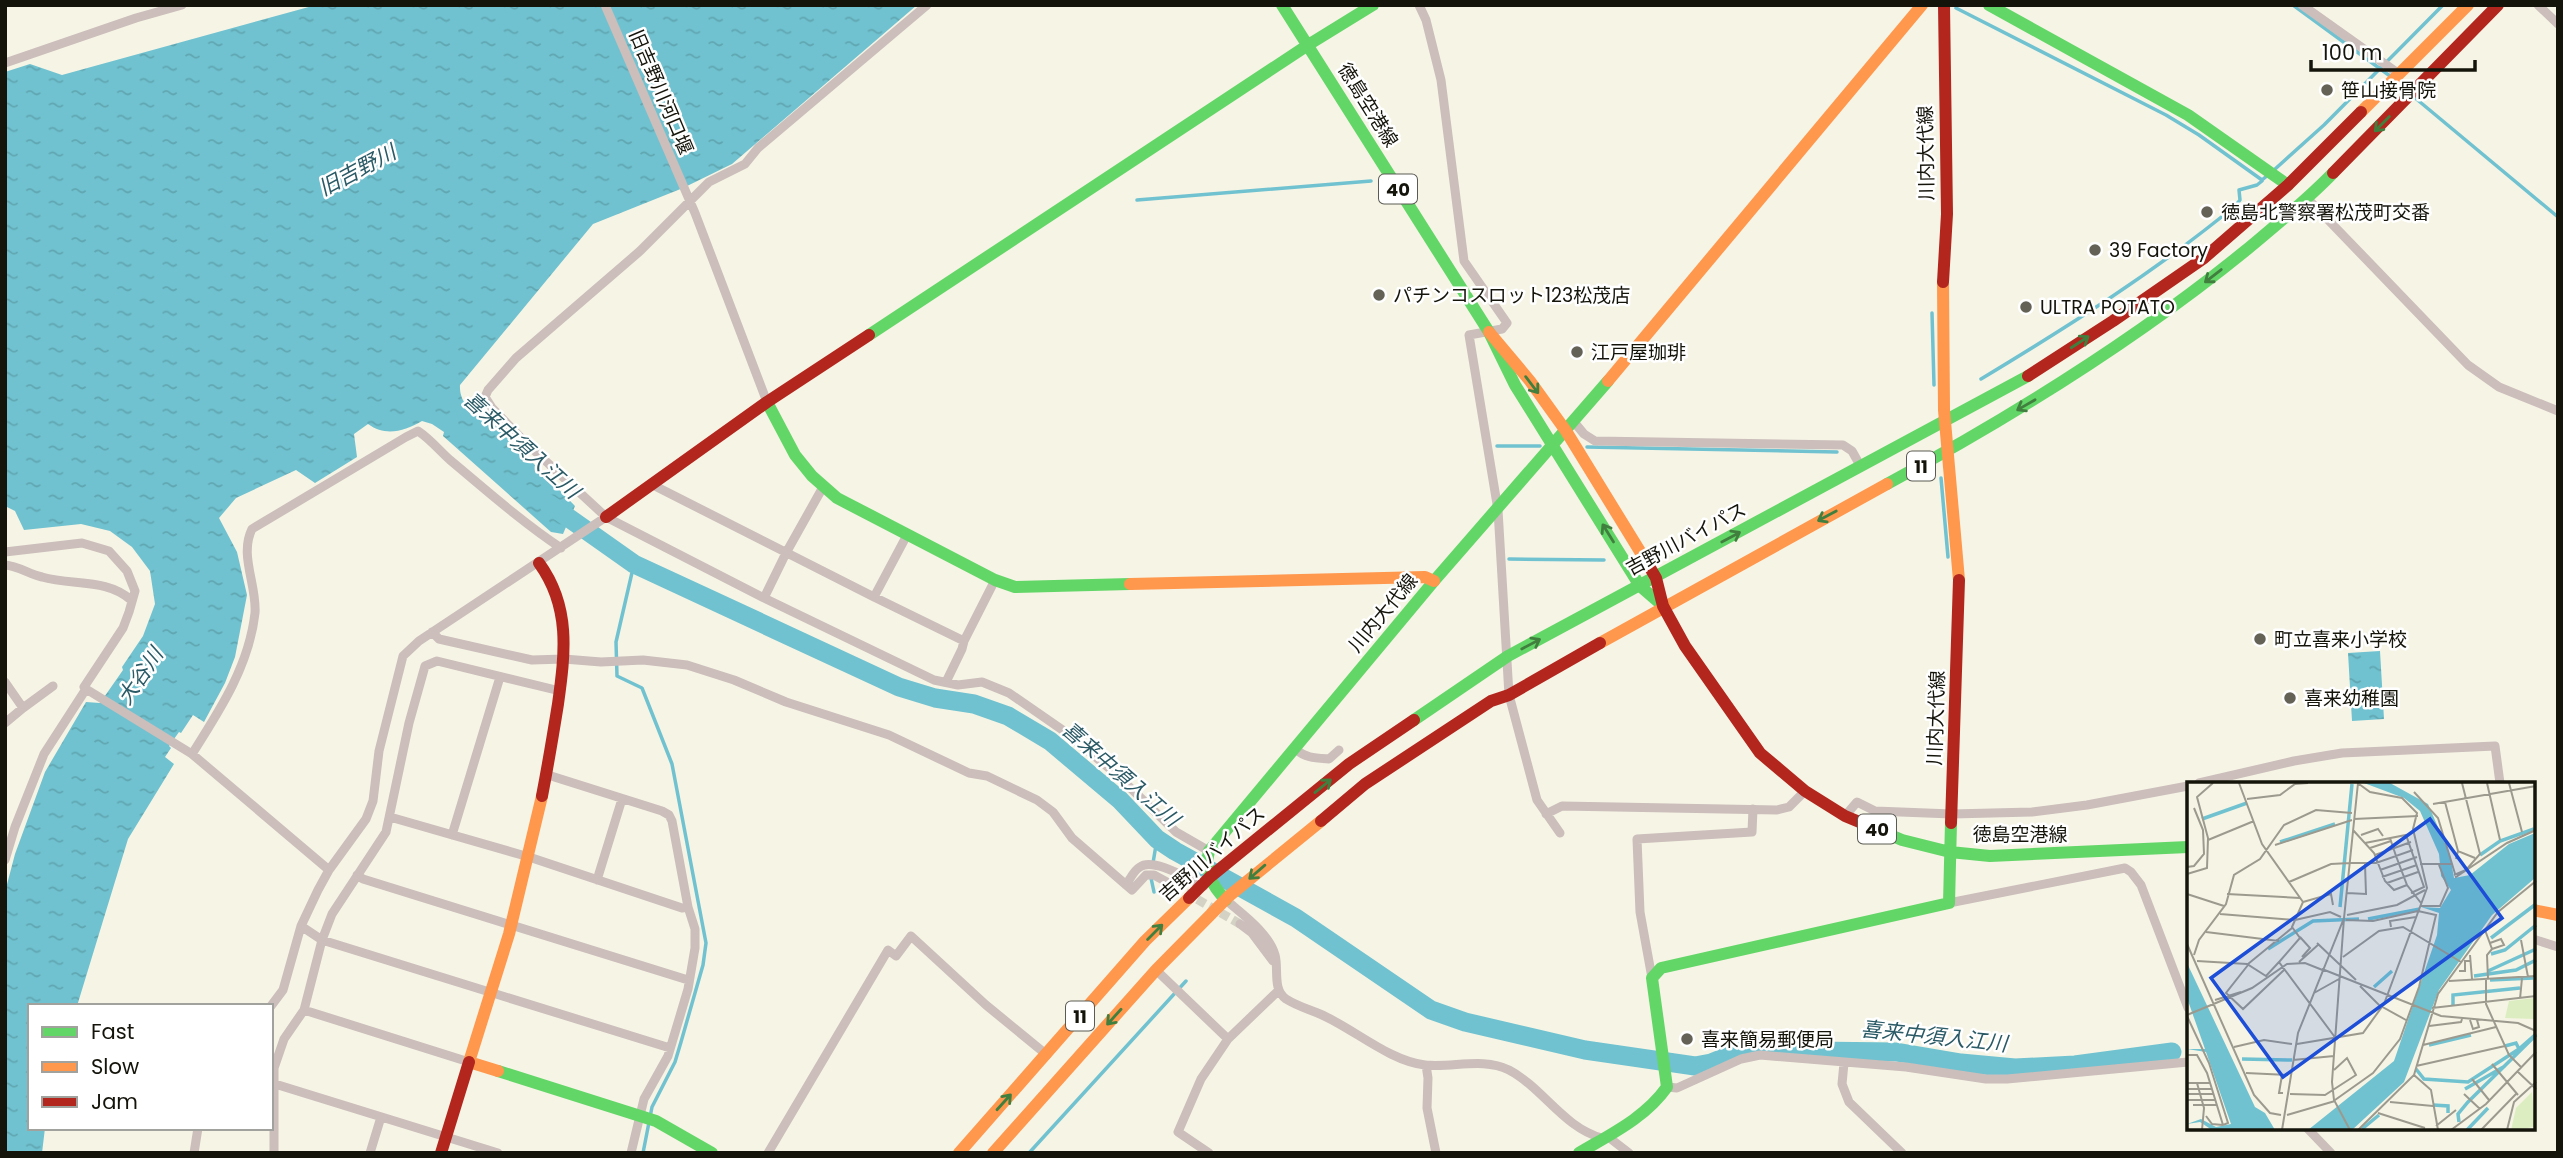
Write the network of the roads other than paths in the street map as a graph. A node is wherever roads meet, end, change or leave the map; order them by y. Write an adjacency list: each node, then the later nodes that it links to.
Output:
1 (182, 5): 16 (street)
2 (605, 5): 19 (street, 旧吉野川河口堰)
3 (927, 5): 19 (street)
4 (1282, 5): 15 (main road, 徳島空港線 / 40)
5 (1373, 5): 15 (main road)
6 (1419, 5): 21 (street)
7 (1922, 5): 25 (main road, 川内大代線)
8 (1944, 5): 24 (main road, 川内大代線)
9 (1989, 5): 18 (main road)
10 (2302, 5): 17 (street)
11 (2468, 5): 17 (main road, 吉野川バイパス / 11)
12 (2498, 5): 20 (main road, 11, one-way to 20)
13 (2538, 5): 14 (street)
14 (2558, 23)
15 (1308, 45): 21 (main road, 徳島空港線 / 40); 22 (main road)
16 (5, 63)
17 (2399, 74): 18 (main road, 吉野川バイパス / 11)
18 (2288, 185): 24 (main road, 吉野川バイパス / 11, one-way to 18)
19 (686, 197): 22 (street, 旧吉野川河口堰); 32 (street)
20 (2308, 199): 23 (street); 27 (main road, 11, one-way to 27)
21 (1489, 332): 25 (main road, 徳島空港線 / 40, one-way to 25); 26 (main road, 徳島空港線 / 40); 31 (street)
22 (768, 402): 29 (main road); 30 (main road)
23 (2558, 411)
24 (1945, 422): 27 (main road, 川内大代線); 28 (main road, 吉野川バイパス / 11)
25 (1570, 426): 26 (main road, 川内大代線); 28 (street); 39 (main road, 徳島空港線 / 40)
26 (1554, 445): 31 (main road, 川内大代線); 42 (main road, 徳島空港線 / 40, one-way to 26)
27 (1948, 451): 46 (main road, 11, one-way to 46); 71 (main road, 川内大代線)
28 (1861, 467): 39 (main road, 吉野川バイパス / 11, one-way to 28)
29 (651, 484): 32 (main road); 36 (street)
30 (823, 487): 33 (main road); 36 (street)
31 (1498, 510): 41 (main road, 川内大代線); 49 (street)
32 (602, 519): 34 (street); 44 (street)
33 (907, 535): 40 (main road); 43 (street)
34 (563, 546): 37 (street); 62 (street)
35 (5, 552): 45 (street)
36 (786, 553): 43 (street); 44 (street)
37 (540, 563): 47 (street); 50 (main road)
38 (5, 565): 45 (street)
39 (1656, 578): 42 (main road, 吉野川バイパス / 11); 46 (main road, 徳島空港線 / 40)
40 (995, 580): 41 (main road); 48 (street)
41 (1434, 581): 60 (main road, 川内大代線)
42 (1640, 586): 46 (main road, 徳島空港線 / 40); 49 (main road, 吉野川バイパス / 11, one-way to 42)
43 (874, 597): 48 (street)
44 (764, 598): 53 (street)
45 (131, 600): 55 (street)
46 (1663, 606): 57 (main road, 11); 67 (main road, 徳島空港線 / 40)
47 (432, 632): 50 (street); 81 (street)
48 (964, 641): 53 (street)
49 (1508, 656): 57 (street); 84 (main road, 吉野川バイパス / 11, one-way to 49)
50 (564, 659): 56 (main road); 85 (street)
51 (499, 677): 56 (street); 73 (street); 75 (street)
52 (5, 682): 58 (street)
53 (946, 682): 78 (street)
54 (52, 687): 58 (street)
55 (89, 691): 62 (street); 80 (street)
56 (560, 691): 63 (main road)
57 (1509, 695): 70 (street); 87 (main road, 11, one-way to 87)
58 (23, 708): 59 (street)
59 (5, 723)
60 (1295, 749): 61 (street); 78 (main road, 川内大代線)
61 (1339, 750)
62 (192, 754): 81 (street)
63 (548, 775): 68 (street); 79 (main road)
64 (2203, 782): 65 (street)
65 (2500, 782)
66 (2187, 786): 71 (street)
67 (1805, 791): 69 (street); 72 (main road, 徳島空港線 / 40)
68 (622, 799): 83 (street); 89 (street)
69 (1753, 809): 70 (street); 100 (street)
70 (1546, 814): 74 (street)
71 (1952, 814): 72 (street); 77 (main road, 川内大代線)
72 (1845, 816): 77 (main road, 徳島空港線 / 40)
73 (390, 817): 75 (street); 82 (street)
74 (1560, 833)
75 (452, 835): 79 (street)
76 (2187, 847): 77 (main road, 徳島空港線 / 40)
77 (1950, 852): 88 (main road, 川内大代線)
78 (1208, 854): 84 (main road)
79 (529, 857): 83 (street); 94 (main road)
80 (5, 860)
81 (329, 870): 93 (street)
82 (357, 875): 94 (street); 95 (street)
83 (597, 880): 89 (street)
84 (1206, 882): 85 (street); 87 (main road); 109 (main road, 吉野川バイパス / 11, one-way to 84)
85 (1126, 885): 86 (street)
86 (1174, 886)
87 (1223, 896): 98 (street); 99 (main road, 11)
88 (1949, 903): 100 (main road); 104 (street)
89 (688, 906): 101 (street)
90 (2535, 910): 91 (main road)
91 (2558, 915)
92 (1240, 924): 98 (street)
93 (301, 926): 95 (street); 105 (street)
94 (511, 926): 101 (street); 103 (main road)
95 (322, 940): 103 (street); 106 (street)
96 (2535, 940): 97 (street)
97 (2558, 947)
98 (1276, 965): 102 (street)
99 (1156, 970): 107 (street); 131 (main road, 11, one-way to 131)
100 (1652, 978): 115 (main road)
101 (688, 980): 108 (street)
102 (1278, 991): 107 (street); 113 (street)
103 (492, 992): 108 (street); 110 (main road)
104 (2187, 1003)
105 (272, 1004)
106 (304, 1010): 110 (street); 114 (street)
107 (1228, 1039): 132 (street)
108 (670, 1048): 117 (street)
109 (1047, 1055): 129 (street); 130 (main road, 吉野川バイパス / 11, one-way to 109)
110 (469, 1062): 117 (main road); 120 (main road)
111 (2187, 1062): 112 (street)
112 (1844, 1063): 115 (street); 136 (street)
113 (1426, 1065): 121 (street); 133 (street)
114 (275, 1084): 116 (street); 123 (street)
115 (1667, 1087): 121 (main road)
116 (381, 1117): 120 (street); 124 (street)
117 (647, 1118): 127 (street); 128 (main road)
118 (198, 1130): 122 (street)
119 (2309, 1130): 137 (street)
120 (446, 1137): 125 (main road); 126 (street)
121 (1604, 1137): 134 (main road); 135 (street)
122 (194, 1153)
123 (274, 1153)
124 (370, 1153)
125 (441, 1153)
126 (498, 1153)
127 (631, 1153)
128 (712, 1153)
129 (768, 1153)
130 (958, 1153)
131 (993, 1153)
132 (1209, 1153)
133 (1436, 1153)
134 (1579, 1153)
135 (1629, 1153)
136 (1902, 1153)
137 (2331, 1153)

